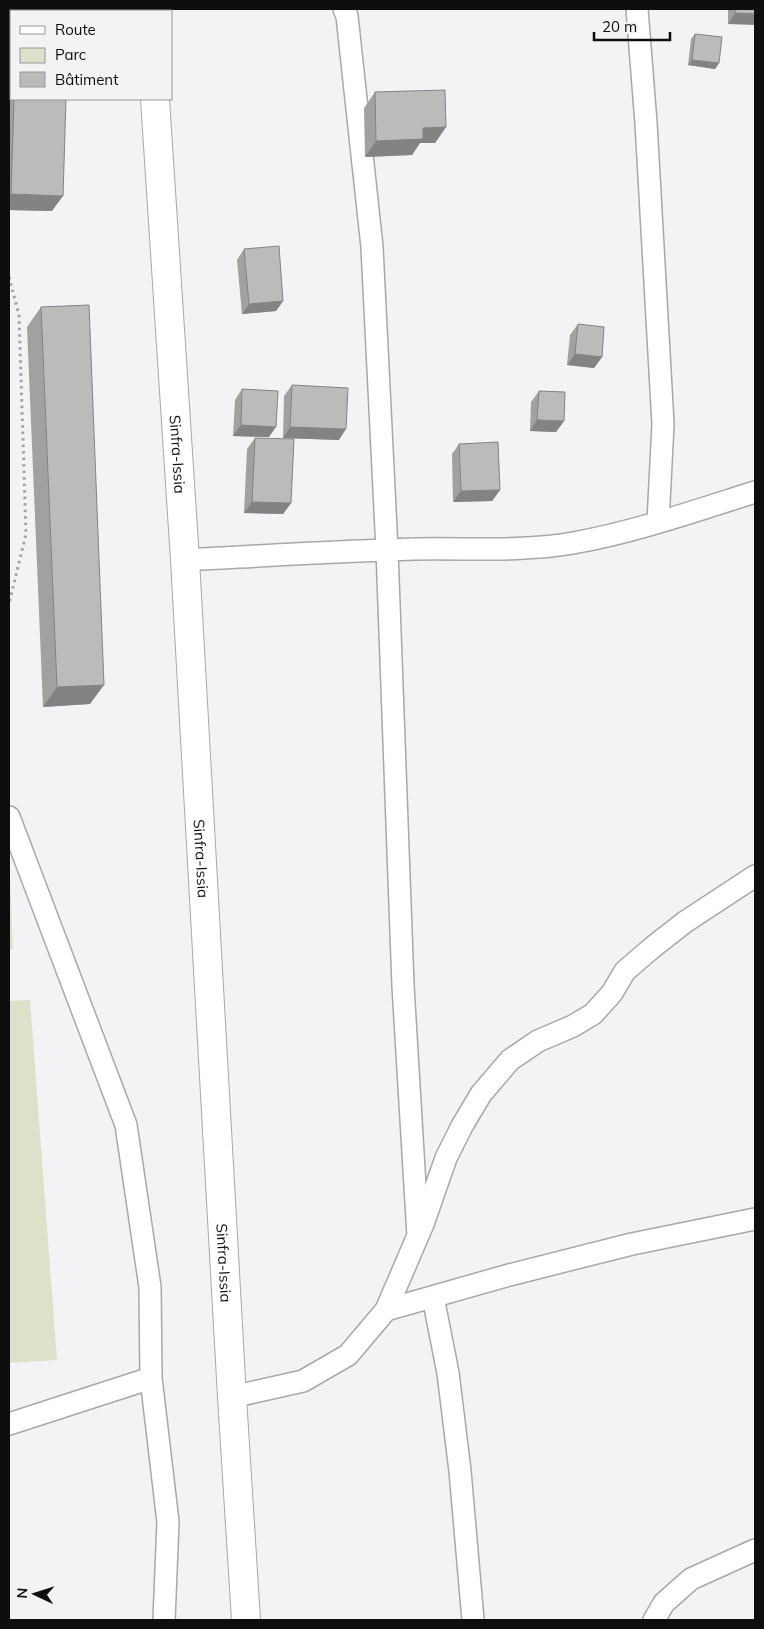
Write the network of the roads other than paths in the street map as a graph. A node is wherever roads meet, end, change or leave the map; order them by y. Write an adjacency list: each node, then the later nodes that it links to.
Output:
1 (344, 9): 6 (street)
2 (637, 9): 5 (street)
3 (155, 100): 7 (main road, Sinfra-Issia)
4 (755, 492): 5 (street)
5 (658, 522): 6 (street)
6 (387, 550): 7 (street); 11 (street)
7 (185, 560): 15 (main road, Sinfra-Issia)
8 (9, 817): 14 (street)
9 (755, 876): 11 (street)
10 (755, 1219): 12 (street)
11 (418, 1236): 13 (street)
12 (433, 1297): 13 (street); 20 (street)
13 (386, 1310): 15 (street)
14 (151, 1378): 16 (street); 18 (street)
15 (232, 1397): 19 (main road, Sinfra-Issia)
16 (9, 1424)
17 (755, 1550): 21 (street)
18 (164, 1620)
19 (246, 1620)
20 (473, 1620)
21 (654, 1620)

